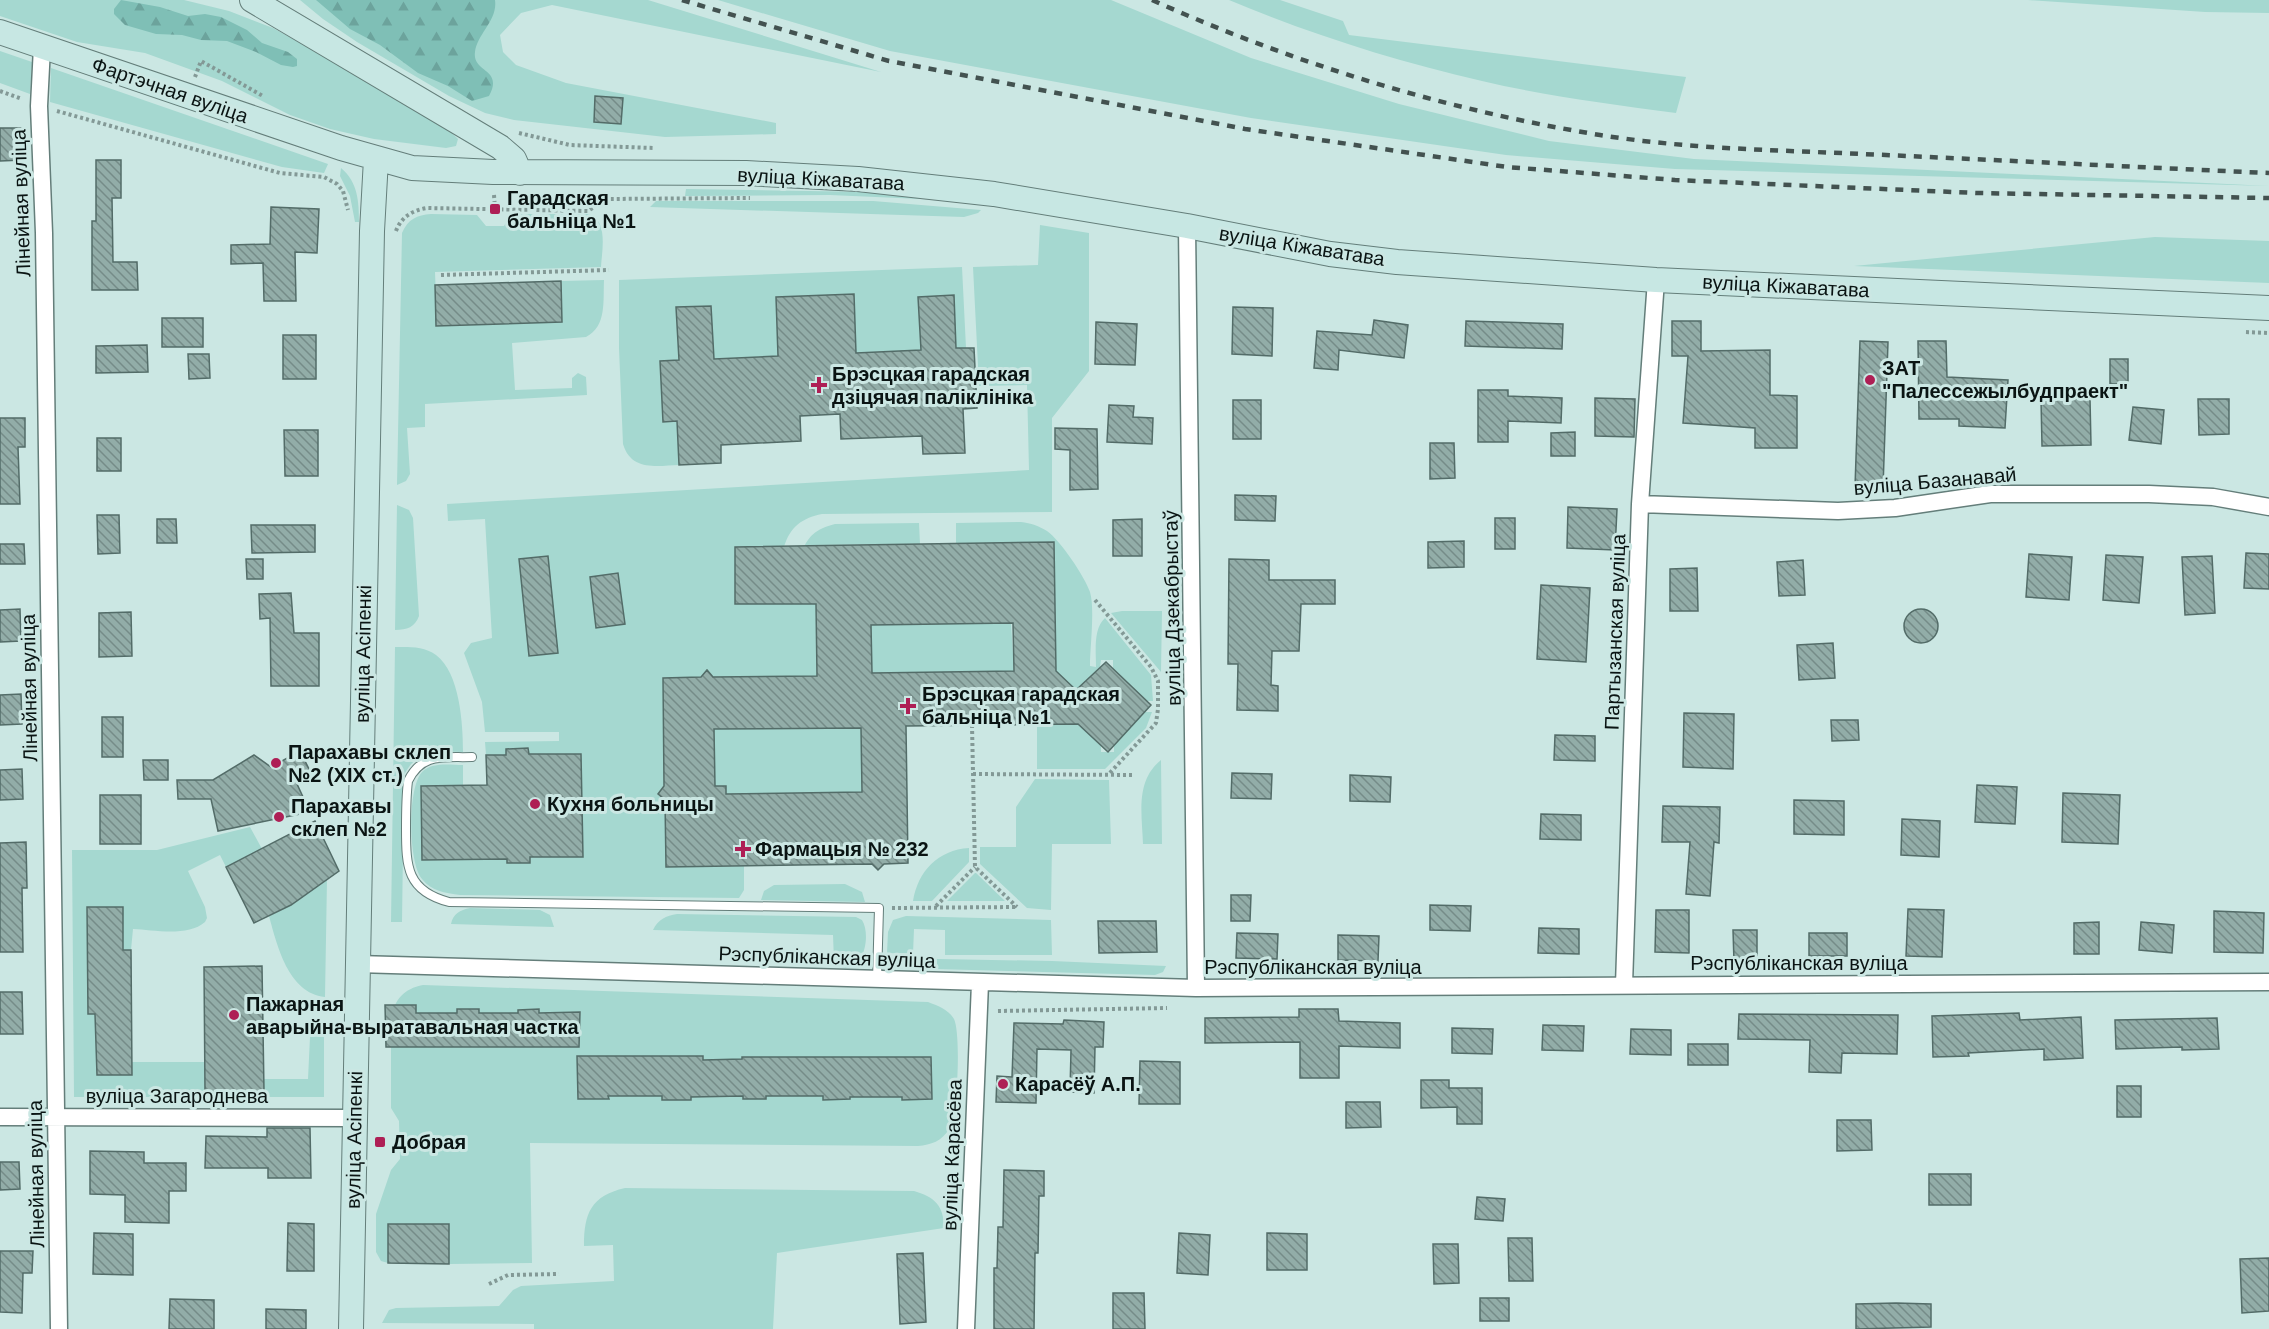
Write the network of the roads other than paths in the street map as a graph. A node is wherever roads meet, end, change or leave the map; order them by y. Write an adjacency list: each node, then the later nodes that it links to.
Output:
1 (252, 0): 6 (main road)
2 (0, 32): 3 (main road, Фартэчная вуліца)
3 (42, 47): 4 (main road, Фартэчная вуліца); 20 (street, Лінейная вуліца)
4 (340, 148): 5 (main road, вуліца Кіжаватава)
5 (376, 159): 6 (main road, вуліца Кіжаватава); 13 (main road, вуліца Асіпенкі)
6 (520, 173): 7 (main road, вуліца Кіжаватава)
7 (1188, 226): 8 (main road, вуліца Кіжаватава); 18 (street, вуліца Дзекабрыстаў)
8 (1656, 280): 9 (main road, вуліца Кіжаватава); 10 (street, Партызанская вуліца)
9 (2269, 308)
10 (1640, 504): 11 (street, вуліца Базанавай); 17 (street, Партызанская вуліца)
11 (2269, 507)
12 (472, 758): 14 (lane)
13 (357, 964): 14 (street, Рэспубліканская вуліца); 21 (main road, вуліца Асіпенкі)
14 (877, 980): 16 (street, Рэспубліканская вуліца)
15 (2269, 982): 17 (street, Рэспубліканская вуліца)
16 (980, 983): 18 (street, Рэспубліканская вуліца); 24 (street, вуліца Карасёва)
17 (1624, 986): 18 (street, Рэспубліканская вуліца)
18 (1196, 988)
19 (0, 1117): 20 (street, вуліца Загароднева)
20 (57, 1117): 21 (street, вуліца Загароднева); 22 (street, Лінейная вуліца)
21 (354, 1118): 23 (main road, вуліца Асіпенкі)
22 (59, 1329)
23 (351, 1329)
24 (966, 1329)

